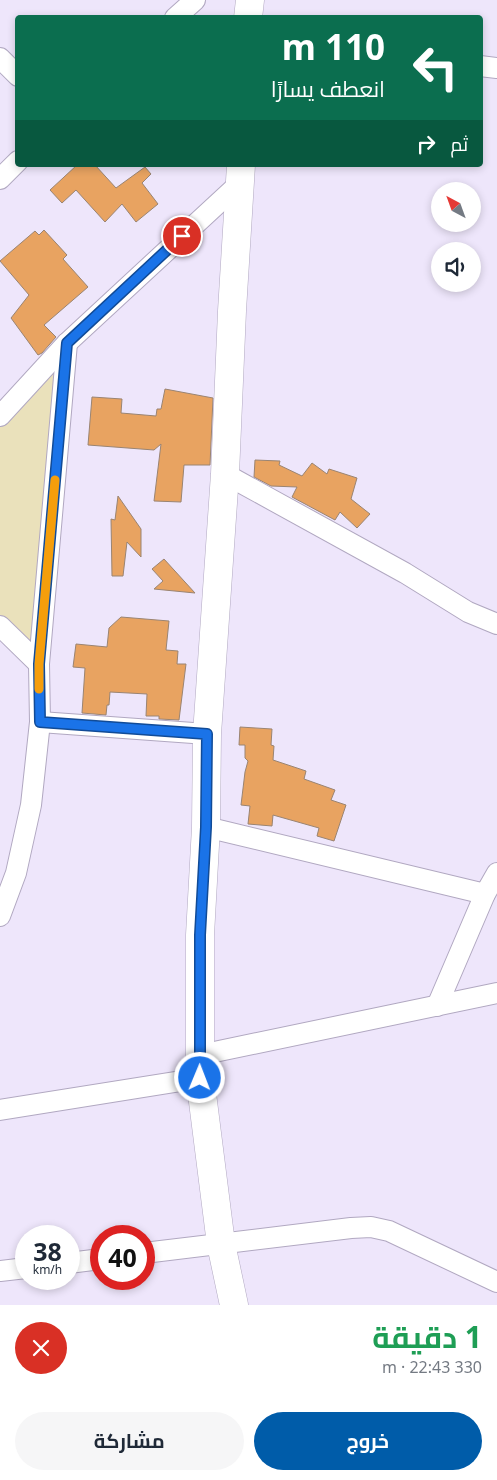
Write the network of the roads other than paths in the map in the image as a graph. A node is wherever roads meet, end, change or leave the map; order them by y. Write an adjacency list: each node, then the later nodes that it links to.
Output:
1 (195, 0): 3 (street)
2 (250, 0): 4 (street)
3 (178, 15)
4 (248, 15)
5 (0, 58): 8 (street)
6 (483, 66): 7 (street)
7 (497, 68)
8 (15, 73)
9 (15, 164): 11 (street)
10 (240, 174): 12 (street); 14 (street)
11 (0, 179)
12 (67, 343): 13 (street); 17 (street)
13 (0, 416)
14 (225, 474): 15 (street); 19 (street)
15 (497, 624)
16 (0, 626): 17 (street)
17 (39, 664): 18 (street)
18 (40, 722): 19 (street); 23 (street)
19 (207, 734): 20 (street)
20 (206, 827): 22 (street); 26 (street)
21 (497, 873): 22 (street)
22 (485, 894): 25 (street)
23 (0, 916)
24 (497, 994): 25 (street)
25 (437, 1006): 26 (street)
26 (200, 1067): 27 (street); 28 (street)
27 (0, 1110)
28 (221, 1244): 29 (street); 32 (street); 33 (street)
29 (155, 1252)
30 (15, 1269): 31 (street)
31 (0, 1271)
32 (497, 1282)
33 (234, 1305)

